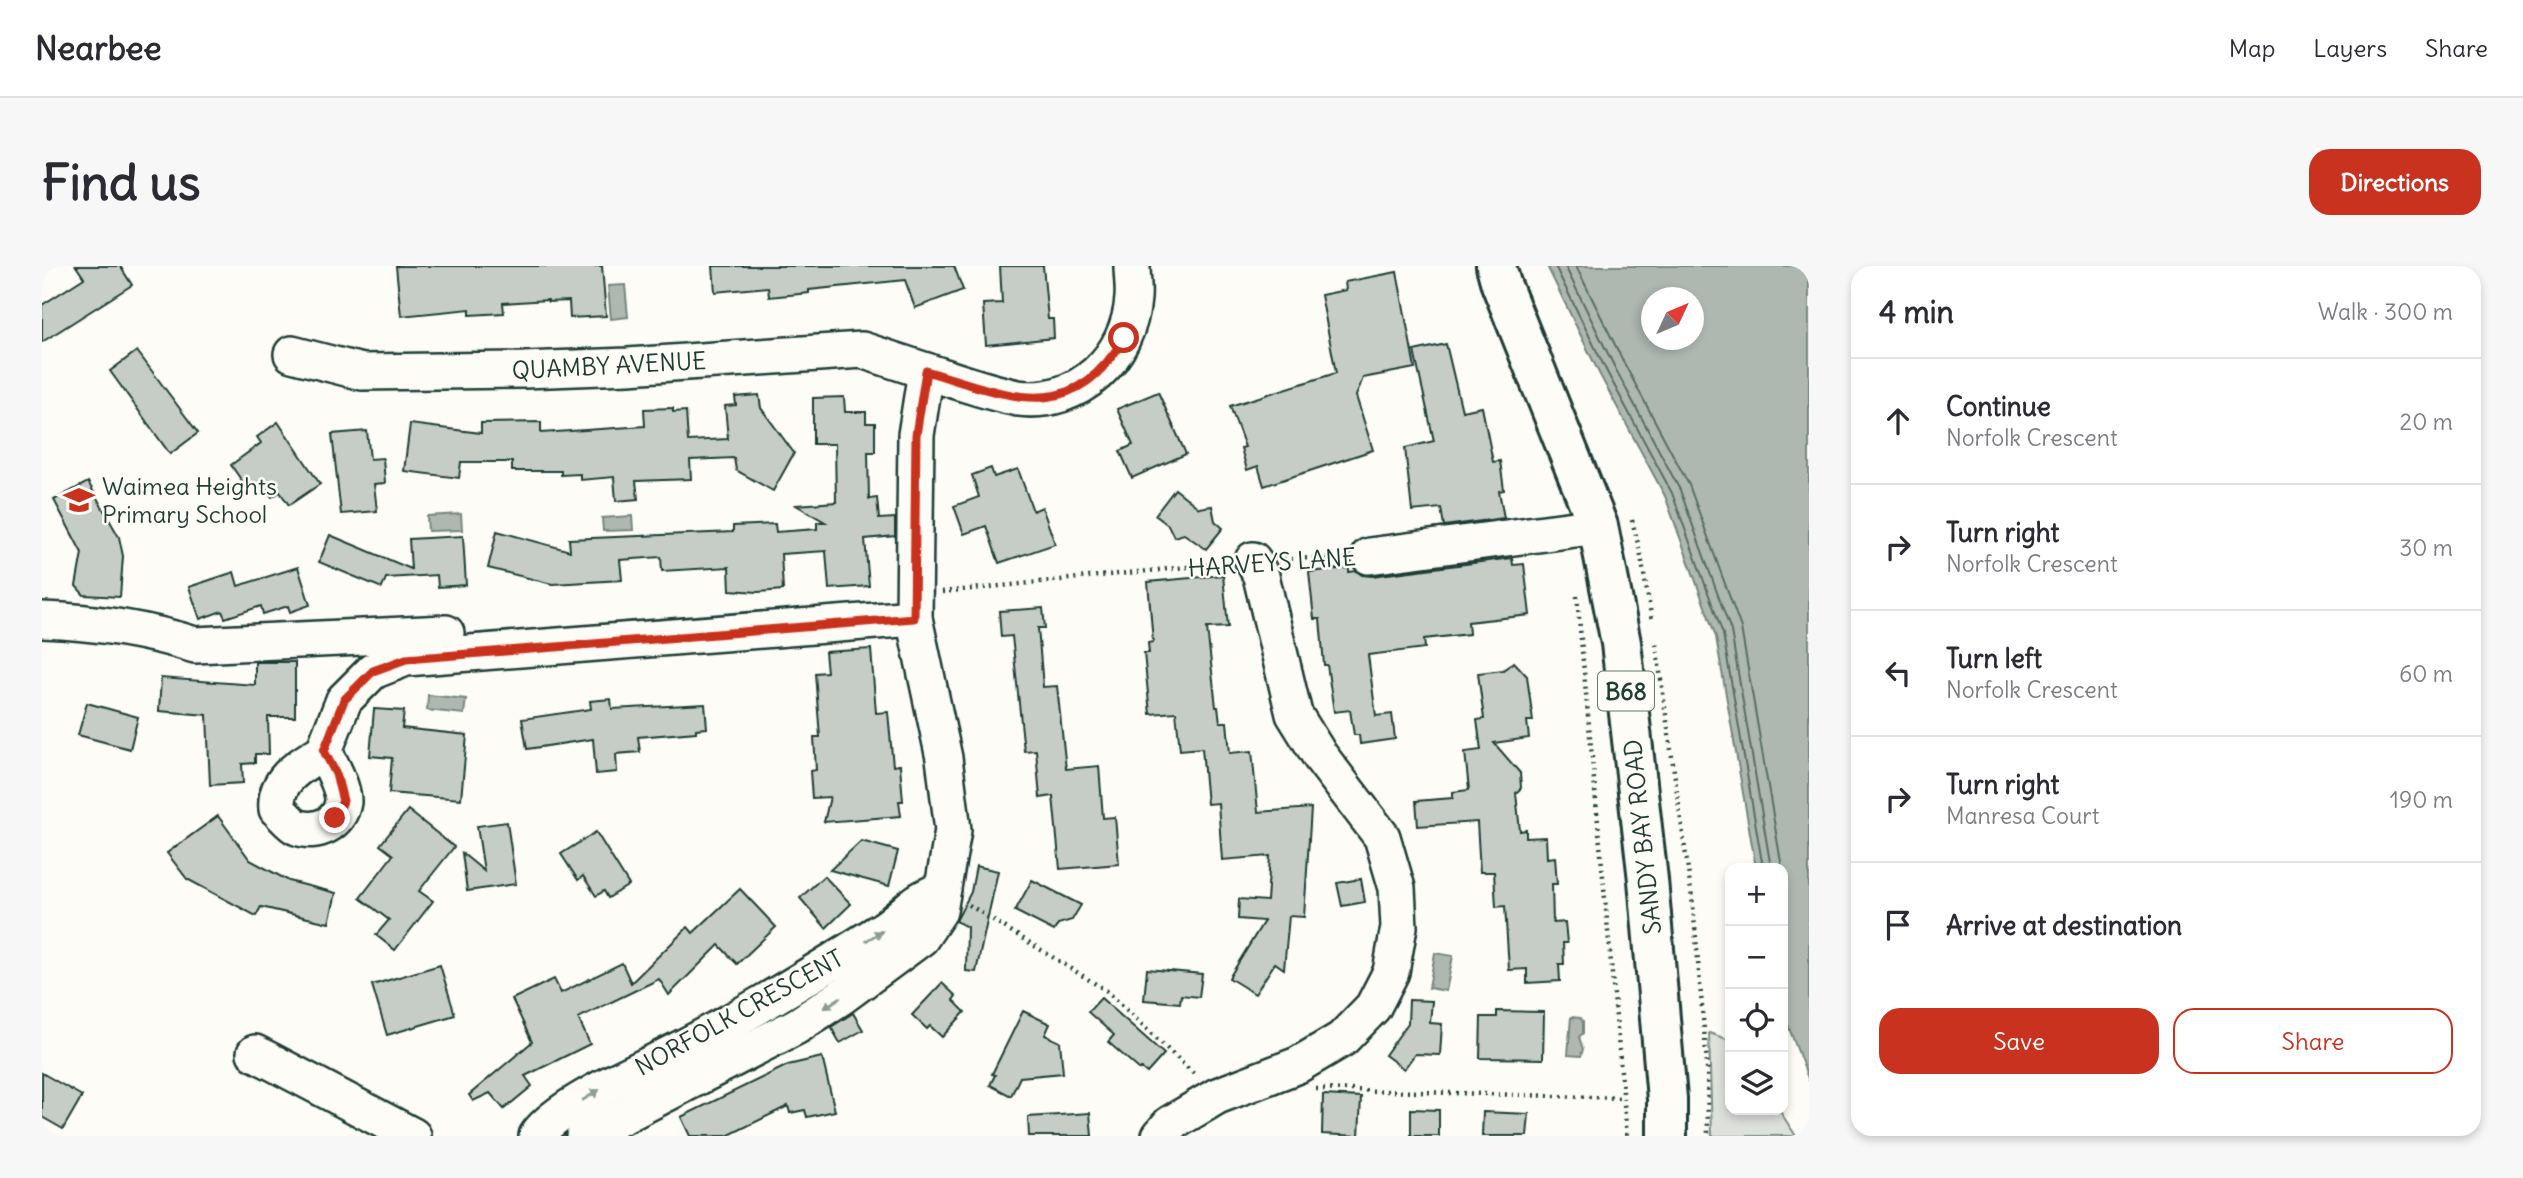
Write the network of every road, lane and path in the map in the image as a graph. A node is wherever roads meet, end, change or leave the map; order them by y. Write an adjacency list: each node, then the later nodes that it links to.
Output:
1 (1132, 266): 4 (street)
2 (1496, 266): 5 (main road, SANDY BAY ROAD / B68)
3 (292, 354): 4 (street, QUAMBY AVENUE)
4 (926, 371): 10 (street, NORFOLK CRESCENT)
5 (1614, 521): 6 (street, HARVEYS LANE); 12 (path); 26 (main road, SANDY BAY ROAD / B68)
6 (1369, 556): 7 (path, HARVEYS LANE)
7 (1253, 560): 9 (path, HARVEYS LANE); 19 (street)
8 (1576, 584): 20 (path)
9 (946, 592)
10 (914, 618): 14 (street); 16 (street, NORFOLK CRESCENT)
11 (42, 621): 14 (street)
12 (1653, 629)
13 (1655, 641): 27 (path)
14 (524, 650): 15 (street)
15 (324, 751)
16 (943, 888): 19 (path); 22 (street, NORFOLK CRESCENT, one-way to 16); 23 (street, NORFOLK CRESCENT, one-way to 23)
17 (256, 1054): 21 (street)
18 (1310, 1089): 20 (path)
19 (1216, 1096): 24 (street)
20 (1623, 1098): 25 (path)
21 (413, 1136)
22 (537, 1136)
23 (584, 1136)
24 (1160, 1136)
25 (1627, 1136)
26 (1667, 1136)
27 (1708, 1136)

